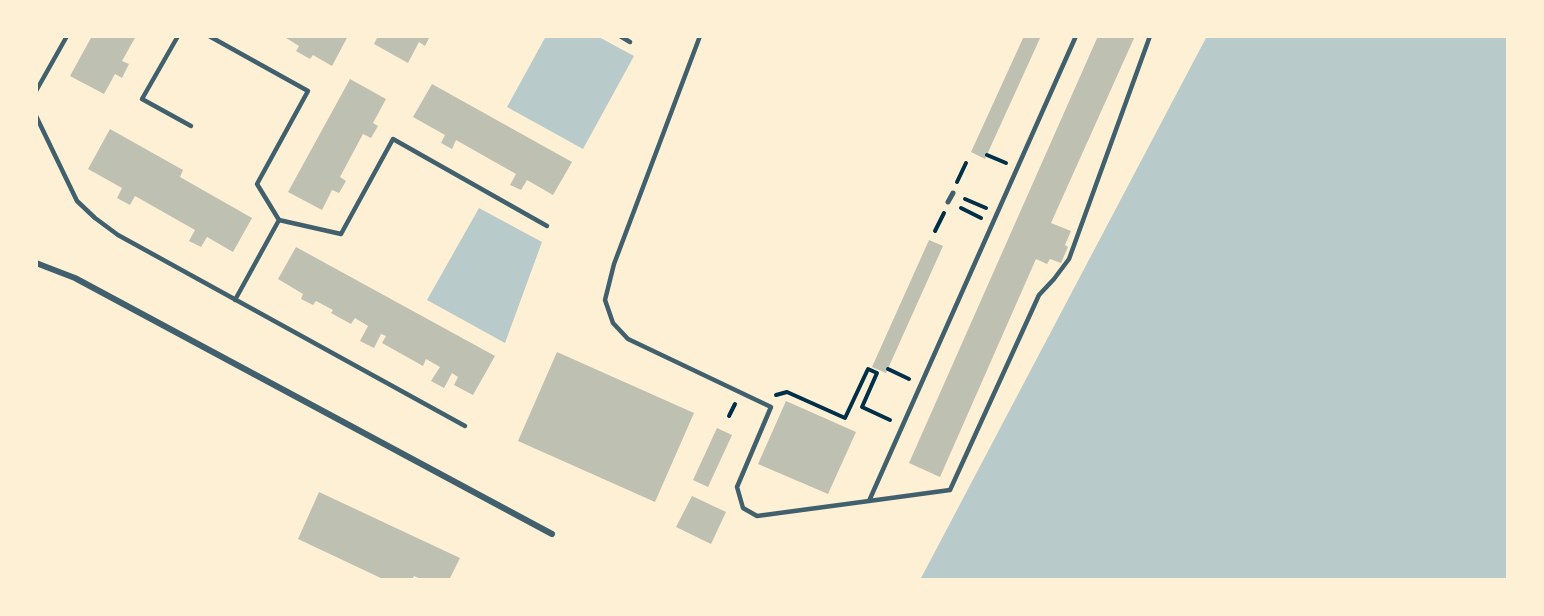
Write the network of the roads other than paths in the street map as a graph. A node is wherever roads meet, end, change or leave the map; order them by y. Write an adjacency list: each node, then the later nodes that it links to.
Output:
1 (67, 36): 9 (lane)
2 (178, 36): 11 (lane)
3 (209, 36): 14 (lane)
4 (620, 36): 8 (lane)
5 (700, 36): 19 (lane)
6 (1076, 36): 19 (lane)
7 (1150, 36): 19 (lane)
8 (630, 42)
9 (36, 91)
10 (36, 116): 17 (lane)
11 (191, 126)
12 (952, 193): 13 (street)
13 (948, 202)
14 (279, 220): 15 (lane); 17 (lane)
15 (547, 226)
16 (36, 263): 20 (street)
17 (235, 300): 18 (lane)
18 (465, 426)
19 (869, 501)
20 (552, 534)

